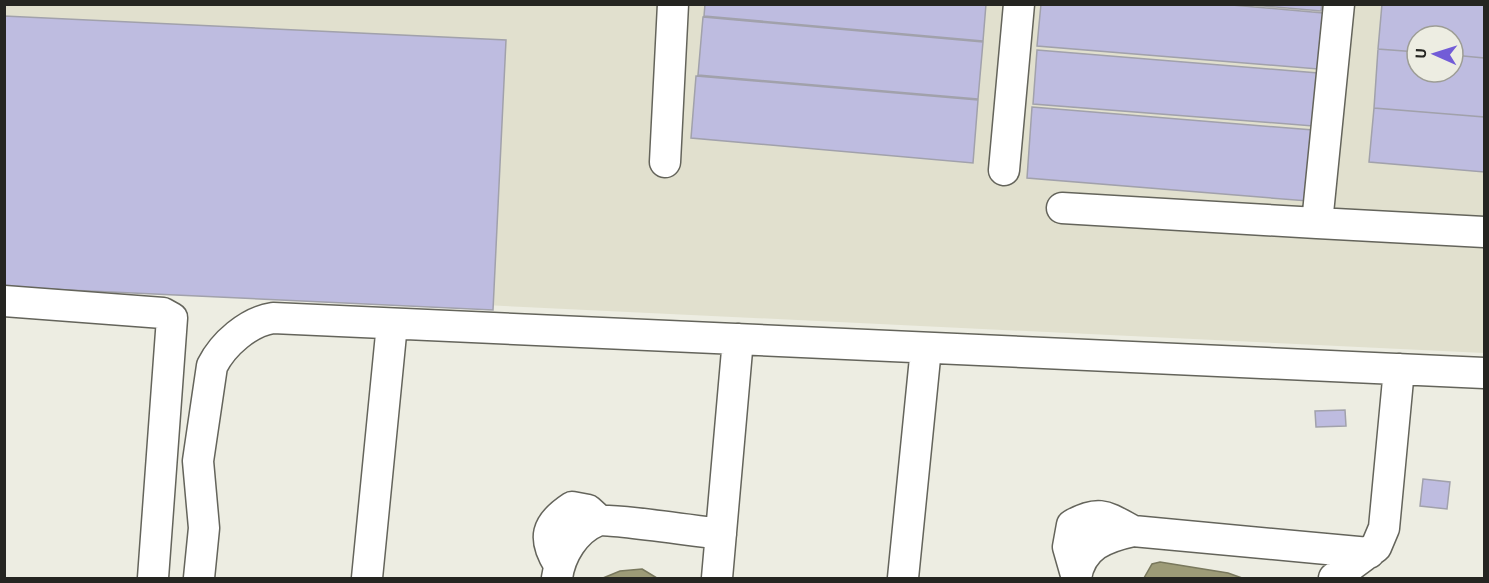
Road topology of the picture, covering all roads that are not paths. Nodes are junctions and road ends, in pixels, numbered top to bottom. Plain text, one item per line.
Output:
1 (673, 4) edge
2 (1019, 4) edge
3 (1339, 4) edge
4 (665, 162) dead end
5 (1004, 170) dead end
6 (1062, 208) dead end
7 (1317, 223) junction
8 (1485, 232) edge
9 (4, 301) edge
10 (392, 324) junction
11 (738, 339) junction
12 (926, 348) junction
13 (1398, 369) junction
14 (1485, 373) edge
15 (721, 534) junction
16 (1369, 553) junction
17 (558, 572) edge
18 (1076, 577) edge
19 (153, 579) edge
20 (199, 579) edge
21 (367, 579) edge
22 (717, 579) edge
23 (903, 579) edge
24 (1334, 579) edge

1 - 4 street
2 - 5 street
3 - 7 street
6 - 7 street
7 - 8 street
9 - 19 street
10 - 11 street
10 - 20 street
10 - 21 street
11 - 12 street
11 - 15 street
12 - 13 street
12 - 23 street
13 - 14 street
13 - 16 street
15 - 17 street
15 - 22 street
16 - 18 street
16 - 24 street

